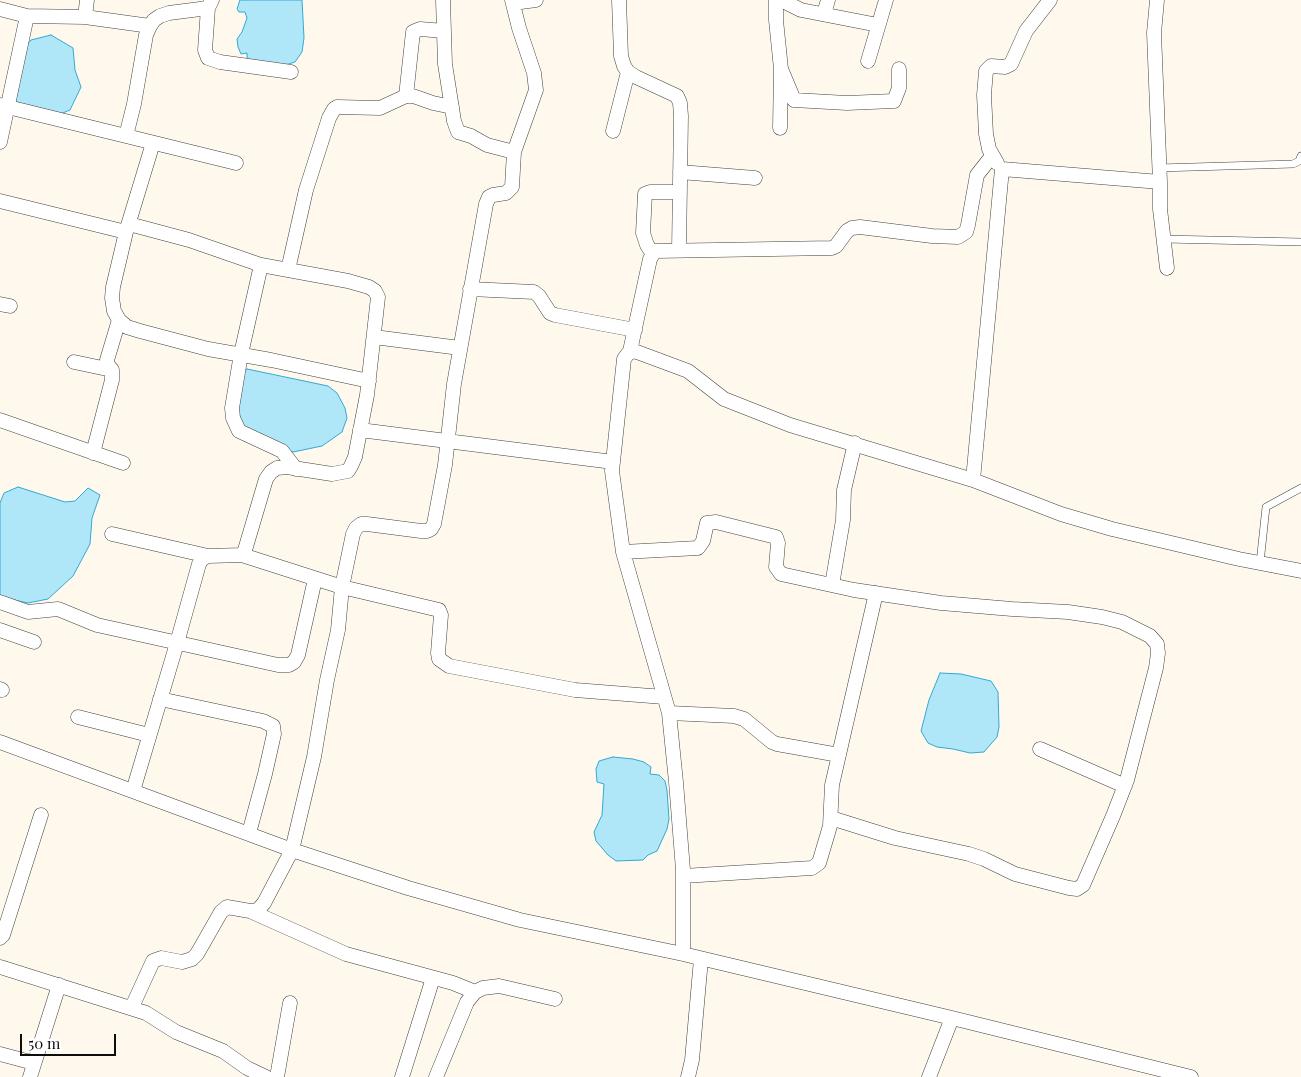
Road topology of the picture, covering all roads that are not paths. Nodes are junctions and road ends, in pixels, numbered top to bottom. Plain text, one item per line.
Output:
1 (86, 0) edge
2 (443, 0) edge
3 (536, 0) edge
4 (619, 0) edge
5 (776, 0) edge
6 (781, 0) edge
7 (828, 0) edge
8 (886, 0) edge
9 (1050, 0) edge
10 (1157, 0) edge
11 (512, 2) edge
12 (210, 4) edge
13 (0, 9) edge
14 (824, 14) junction
15 (27, 16) junction
16 (85, 17) junction
17 (878, 25) junction
18 (150, 26) junction
19 (444, 31) junction
20 (868, 61) dead end
21 (781, 69) junction
22 (899, 70) dead end
23 (291, 72) dead end
24 (628, 72) junction
25 (406, 96) junction
26 (4, 106) edge
27 (452, 107) junction
28 (780, 128) dead end
29 (613, 131) dead end
30 (126, 136) junction
31 (0, 142) edge
32 (153, 143) junction
33 (514, 152) junction
34 (992, 156) junction
35 (1301, 156) edge
36 (236, 162) dead end
37 (1002, 169) junction
38 (680, 172) junction
39 (1160, 175) junction
40 (755, 178) dead end
41 (680, 192) junction
42 (0, 201) edge
43 (127, 228) junction
44 (1164, 239) junction
45 (1301, 242) edge
46 (679, 250) junction
47 (652, 254) junction
48 (261, 265) junction
49 (1167, 268) dead end
50 (288, 270) junction
51 (470, 289) junction
52 (119, 320) junction
53 (635, 330) junction
54 (374, 337) junction
55 (460, 348) junction
56 (630, 351) junction
57 (241, 354) junction
58 (74, 362) dead end
59 (112, 370) junction
60 (369, 381) junction
61 (0, 420) edge
62 (360, 430) junction
63 (447, 442) junction
64 (855, 443) junction
65 (93, 453) junction
66 (613, 462) junction
67 (123, 463) dead end
68 (296, 469) junction
69 (973, 480) junction
70 (1301, 488) edge
71 (112, 534) dead end
72 (623, 552) junction
73 (242, 555) junction
74 (208, 556) junction
75 (1260, 563) junction
76 (1301, 571) edge
77 (315, 578) junction
78 (832, 585) junction
79 (342, 587) junction
80 (876, 594) junction
81 (0, 602) edge
82 (0, 630) edge
83 (34, 642) dead end
84 (177, 643) junction
85 (664, 697) junction
86 (160, 699) junction
87 (668, 713) junction
88 (78, 718) dead end
89 (149, 735) junction
90 (0, 742) edge
91 (1040, 749) dead end
92 (838, 755) junction
93 (1125, 786) junction
94 (133, 791) junction
95 (41, 815) dead end
96 (831, 818) junction
97 (249, 833) junction
98 (292, 850) junction
99 (683, 876) junction
100 (250, 912) junction
101 (0, 938) edge
102 (683, 954) junction
103 (702, 959) junction
104 (0, 967) edge
105 (433, 978) junction
106 (59, 985) junction
107 (475, 992) junction
108 (555, 999) dead end
109 (290, 1003) dead end
110 (132, 1007) junction
111 (952, 1018) junction
112 (0, 1054) edge
113 (34, 1063) junction
114 (30, 1077) edge
115 (266, 1077) edge
116 (277, 1077) edge
117 (402, 1077) edge
118 (436, 1077) edge
119 (688, 1077) edge
120 (929, 1077) edge
121 (1191, 1077) edge

1 - 16 street
2 - 19 street
3 - 11 street
4 - 24 street
5 - 21 street
6 - 14 street
7 - 14 street
8 - 17 street
9 - 34 street
10 - 39 street
11 - 33 street
12 - 18 street
12 - 23 street
13 - 15 street
14 - 17 street
15 - 16 street
15 - 26 street
16 - 18 street
17 - 20 street
18 - 30 street
19 - 25 street
19 - 27 street
21 - 22 street
21 - 28 street
24 - 29 street
24 - 38 street
25 - 27 street
25 - 50 street
26 - 30 street
26 - 31 street
27 - 33 street
30 - 32 street
32 - 36 street
32 - 43 street
33 - 51 street
34 - 37 street
34 - 46 street
35 - 39 lane
37 - 39 street
37 - 69 street
38 - 40 street
38 - 41 street
39 - 44 street
41 - 46 street
41 - 47 street
42 - 43 street
43 - 48 street
43 - 52 street
44 - 45 lane
44 - 49 street
46 - 47 street
47 - 53 street
48 - 50 street
48 - 57 street
50 - 54 street
51 - 53 street
51 - 55 street
52 - 57 street
52 - 59 street
53 - 56 street
54 - 55 street
54 - 60 street
55 - 63 street
56 - 64 street
56 - 66 street
57 - 60 street
57 - 68 street
58 - 59 street
59 - 65 street
60 - 62 street
61 - 65 street
62 - 63 street
62 - 68 street
63 - 66 street
63 - 79 street
64 - 69 street
64 - 78 street
65 - 67 street
66 - 72 street
68 - 73 street
69 - 75 street
70 - 75 lane
71 - 74 street
72 - 78 street
72 - 85 street
73 - 74 street
73 - 77 street
74 - 84 street
75 - 76 street
77 - 79 street
77 - 84 street
78 - 80 street
79 - 85 street
79 - 98 street
80 - 92 street
80 - 93 street
81 - 84 street
82 - 83 street
84 - 86 street
85 - 87 street
86 - 89 street
86 - 97 street
87 - 92 street
87 - 99 street
88 - 89 street
89 - 94 street
90 - 94 street
91 - 93 street
92 - 96 street
93 - 96 street
94 - 97 street
95 - 101 street
96 - 99 street
97 - 98 street
98 - 100 street
98 - 102 street
99 - 102 street
100 - 105 street
100 - 110 street
102 - 103 street
103 - 111 street
103 - 119 street
104 - 106 street
105 - 107 street
105 - 117 street
106 - 110 street
106 - 113 street
107 - 108 street
107 - 118 street
109 - 116 street
110 - 115 street
111 - 120 street
111 - 121 street
112 - 113 street
113 - 114 street

